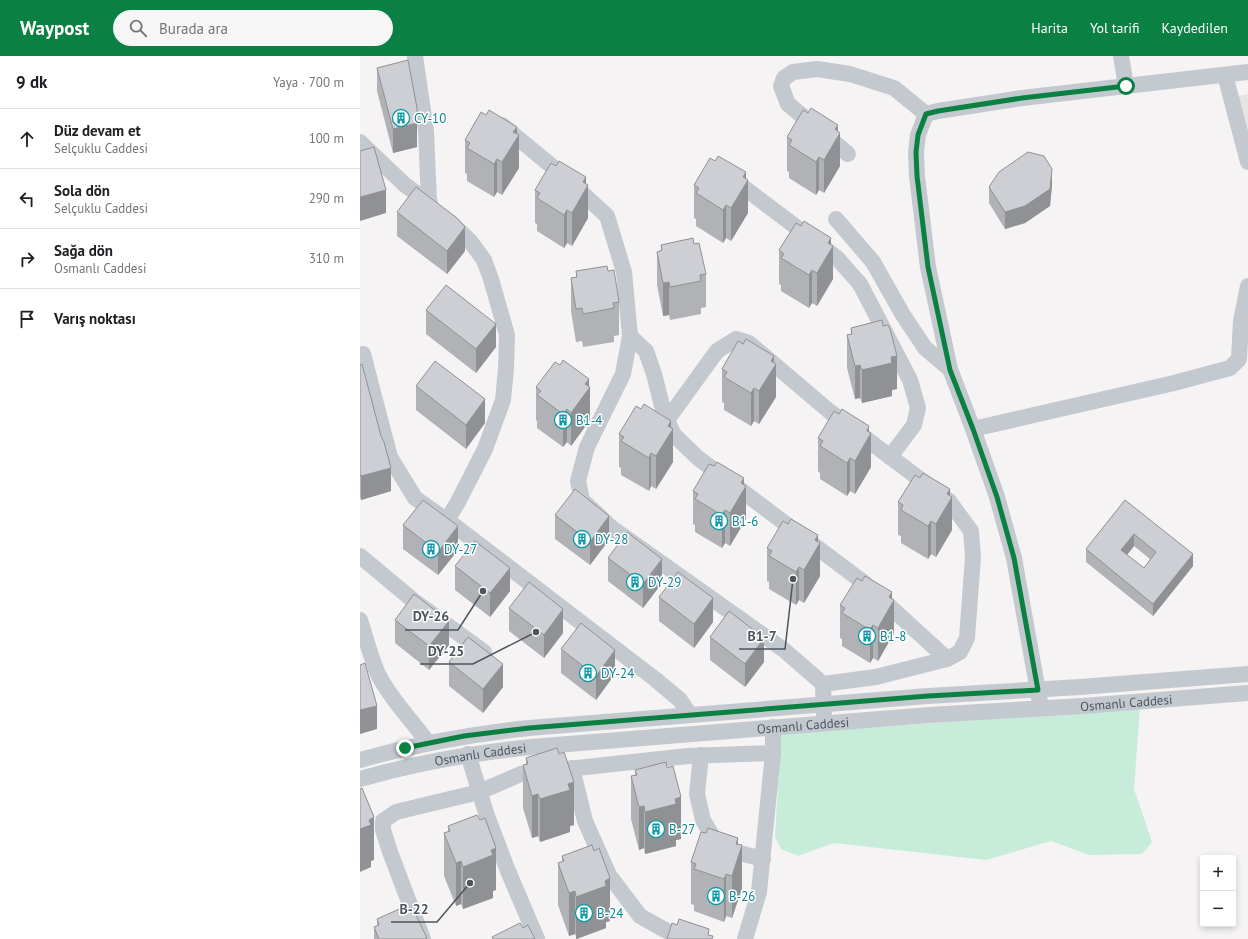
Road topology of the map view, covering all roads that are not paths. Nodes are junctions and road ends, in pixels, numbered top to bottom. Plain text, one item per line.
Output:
1 (415, 56) edge
2 (1121, 56) edge
3 (1248, 72) edge
4 (1226, 75) junction
5 (1126, 86) junction
6 (926, 114) junction
7 (501, 124) edge
8 (360, 142) edge
9 (848, 154) dead end
10 (1248, 162) edge
11 (734, 180) edge
12 (429, 202) junction
13 (836, 219) dead end
14 (1248, 286) edge
15 (630, 336) junction
16 (363, 354) dead end
17 (950, 370) junction
18 (667, 420) junction
19 (973, 429) junction
20 (890, 457) junction
21 (447, 520) junction
22 (360, 556) edge
23 (360, 620) edge
24 (947, 659) junction
25 (497, 661) edge
26 (1248, 674) edge
27 (823, 684) junction
28 (1038, 690) junction
29 (1248, 693) edge
30 (824, 704) junction
31 (1041, 708) junction
32 (690, 715) junction
33 (825, 723) junction
34 (773, 727) junction
35 (428, 743) junction
36 (773, 753) junction
37 (468, 754) junction
38 (701, 755) junction
39 (360, 760) edge
40 (572, 768) junction
41 (360, 779) edge
42 (479, 792) junction
43 (763, 859) junction
44 (423, 939) edge
45 (537, 939) edge
46 (681, 939) edge
47 (745, 939) edge

1 - 12 street
2 - 5 street
3 - 4 street
4 - 5 street
4 - 10 street
5 - 6 street
6 - 9 street
6 - 17 street
7 - 15 street
8 - 12 street
11 - 20 street
12 - 21 street
13 - 17 street
14 - 19 street
15 - 18 street
15 - 27 street
16 - 21 street
17 - 19 street
18 - 20 street
18 - 24 street
19 - 28 street
20 - 24 street
21 - 32 street
22 - 25 street
23 - 35 street
24 - 27 street
26 - 28 street, Osmanlı Caddesi
27 - 30 street
28 - 30 street, Osmanlı Caddesi
28 - 31 street
29 - 31 street, Osmanlı Caddesi
30 - 32 street, Osmanlı Caddesi
30 - 33 street
31 - 33 street, Osmanlı Caddesi
32 - 35 street, Osmanlı Caddesi
33 - 34 street, Osmanlı Caddesi
34 - 36 street
34 - 37 street, Osmanlı Caddesi
35 - 39 street, Osmanlı Caddesi
36 - 38 street
36 - 43 street
37 - 41 street, Osmanlı Caddesi
37 - 42 street
38 - 40 street
38 - 43 street
40 - 42 street
40 - 46 street
42 - 44 street
42 - 45 street
43 - 47 street

